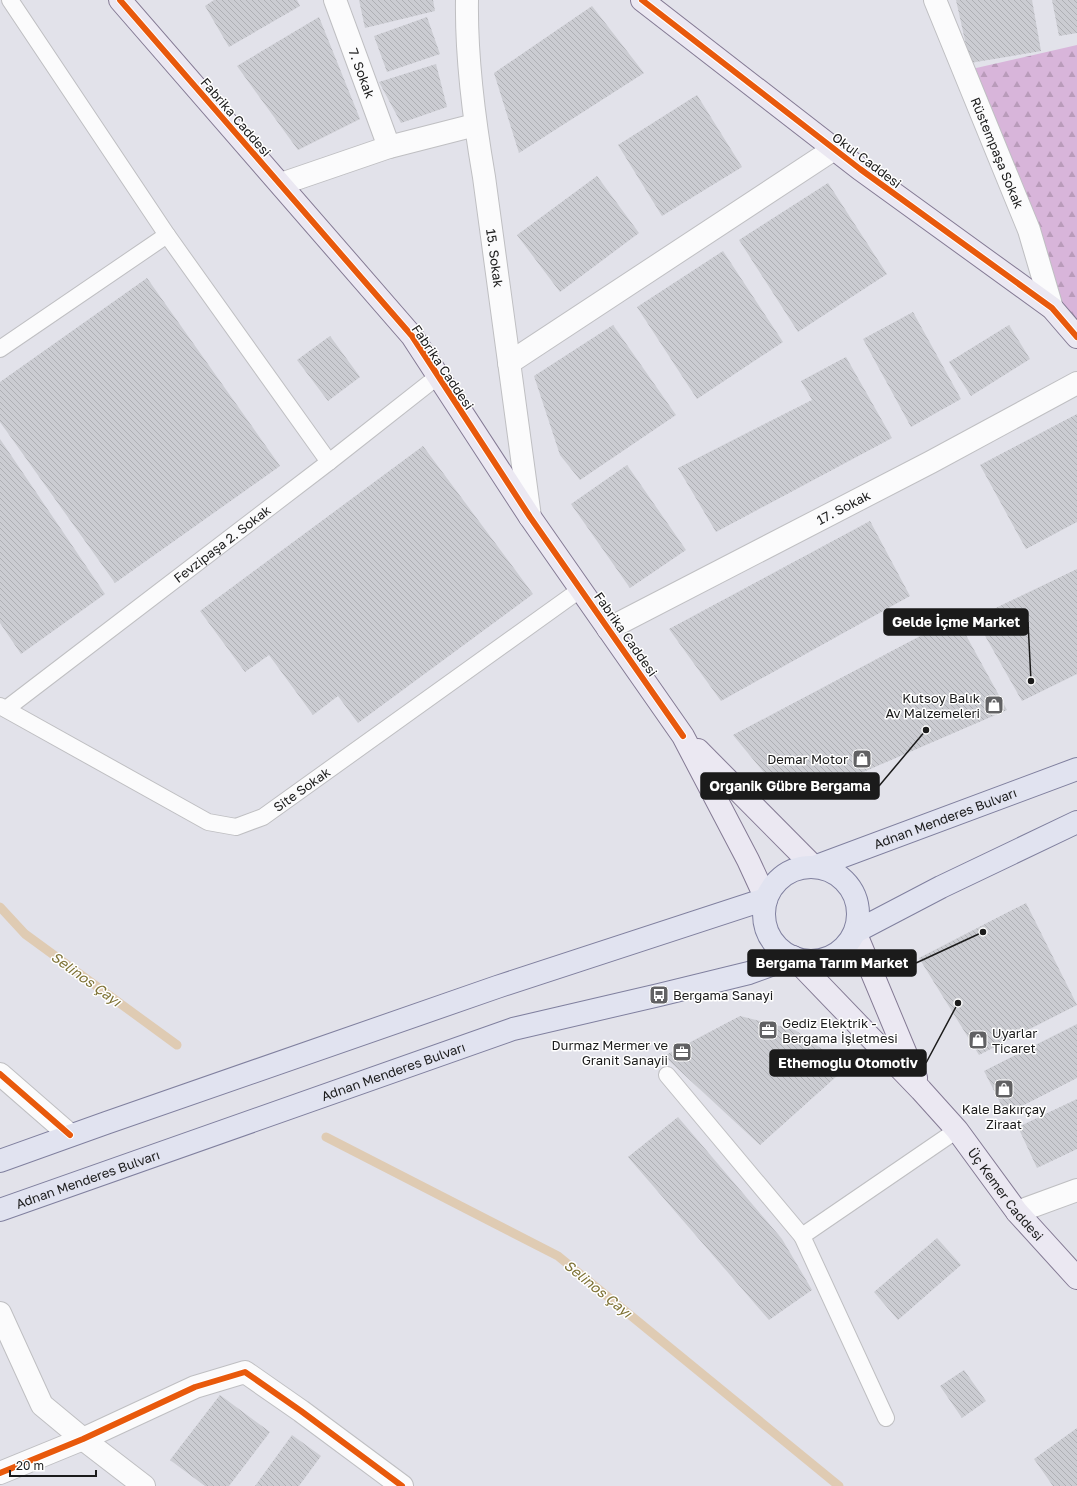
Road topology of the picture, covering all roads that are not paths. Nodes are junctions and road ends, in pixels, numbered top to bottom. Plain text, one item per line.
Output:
1 (10, 0) edge
2 (120, 0) edge
3 (335, 0) edge
4 (467, 0) edge
5 (642, 0) edge
6 (934, 0) edge
7 (475, 125) junction
8 (389, 147) junction
9 (834, 149) junction
10 (281, 184) junction
11 (167, 235) junction
12 (1052, 308) junction
13 (1077, 337) edge
14 (0, 349) edge
15 (509, 363) junction
16 (437, 377) junction
17 (1077, 383) edge
18 (328, 462) junction
19 (530, 517) junction
20 (581, 589) junction
21 (608, 629) junction
22 (3, 707) edge
23 (683, 736) junction
24 (1077, 769) edge
25 (1077, 822) edge
26 (814, 867) junction
27 (766, 899) junction
28 (855, 932) junction
29 (793, 957) junction
30 (0, 1074) edge
31 (666, 1075) dead end
32 (921, 1090) junction
33 (956, 1130) junction
34 (70, 1135) junction
35 (0, 1161) edge
36 (1077, 1190) edge
37 (0, 1210) edge
38 (1017, 1212) junction
39 (802, 1236) junction
40 (1077, 1278) edge
41 (0, 1313) edge
42 (886, 1418) dead end
43 (84, 1439) junction
44 (0, 1473) edge
45 (144, 1486) edge
46 (402, 1486) edge

1 - 11 lane
2 - 10 street, Fabrika Caddesi
3 - 8 street, 7. Sokak
4 - 7 street, 15. Sokak
5 - 9 street, Okul Caddesi
6 - 12 street, Rüstempaşa Sokak
7 - 8 street
7 - 15 street, 15. Sokak
8 - 10 street
9 - 12 street, Okul Caddesi
9 - 15 street
10 - 16 street, Fabrika Caddesi
11 - 14 lane
11 - 18 lane
12 - 13 street, Okul Caddesi
15 - 19 street, 15. Sokak
16 - 18 lane, Fevzipaşa 2. Sokak
16 - 19 street, Fabrika Caddesi
17 - 21 street, 17. Sokak
18 - 22 lane, Fevzipaşa 2. Sokak
19 - 20 street, Fabrika Caddesi
20 - 21 street, Fabrika Caddesi
20 - 22 lane, Site Sokak
21 - 23 street, Fabrika Caddesi
23 - 26 street
23 - 27 street
24 - 26 main road, Adnan Menderes Bulvarı
25 - 28 main road
26 - 27 main road
26 - 28 main road
27 - 29 main road
27 - 34 main road
28 - 29 main road
28 - 32 street
29 - 32 street, Üç Kemer Caddesi
29 - 37 main road, Adnan Menderes Bulvarı
30 - 34 street
31 - 39 lane
32 - 33 street, Üç Kemer Caddesi
33 - 38 street, Üç Kemer Caddesi
33 - 39 lane
34 - 35 main road
36 - 38 street
38 - 40 street, Üç Kemer Caddesi
39 - 42 lane
41 - 43 street
43 - 44 street
43 - 45 street
43 - 46 street

